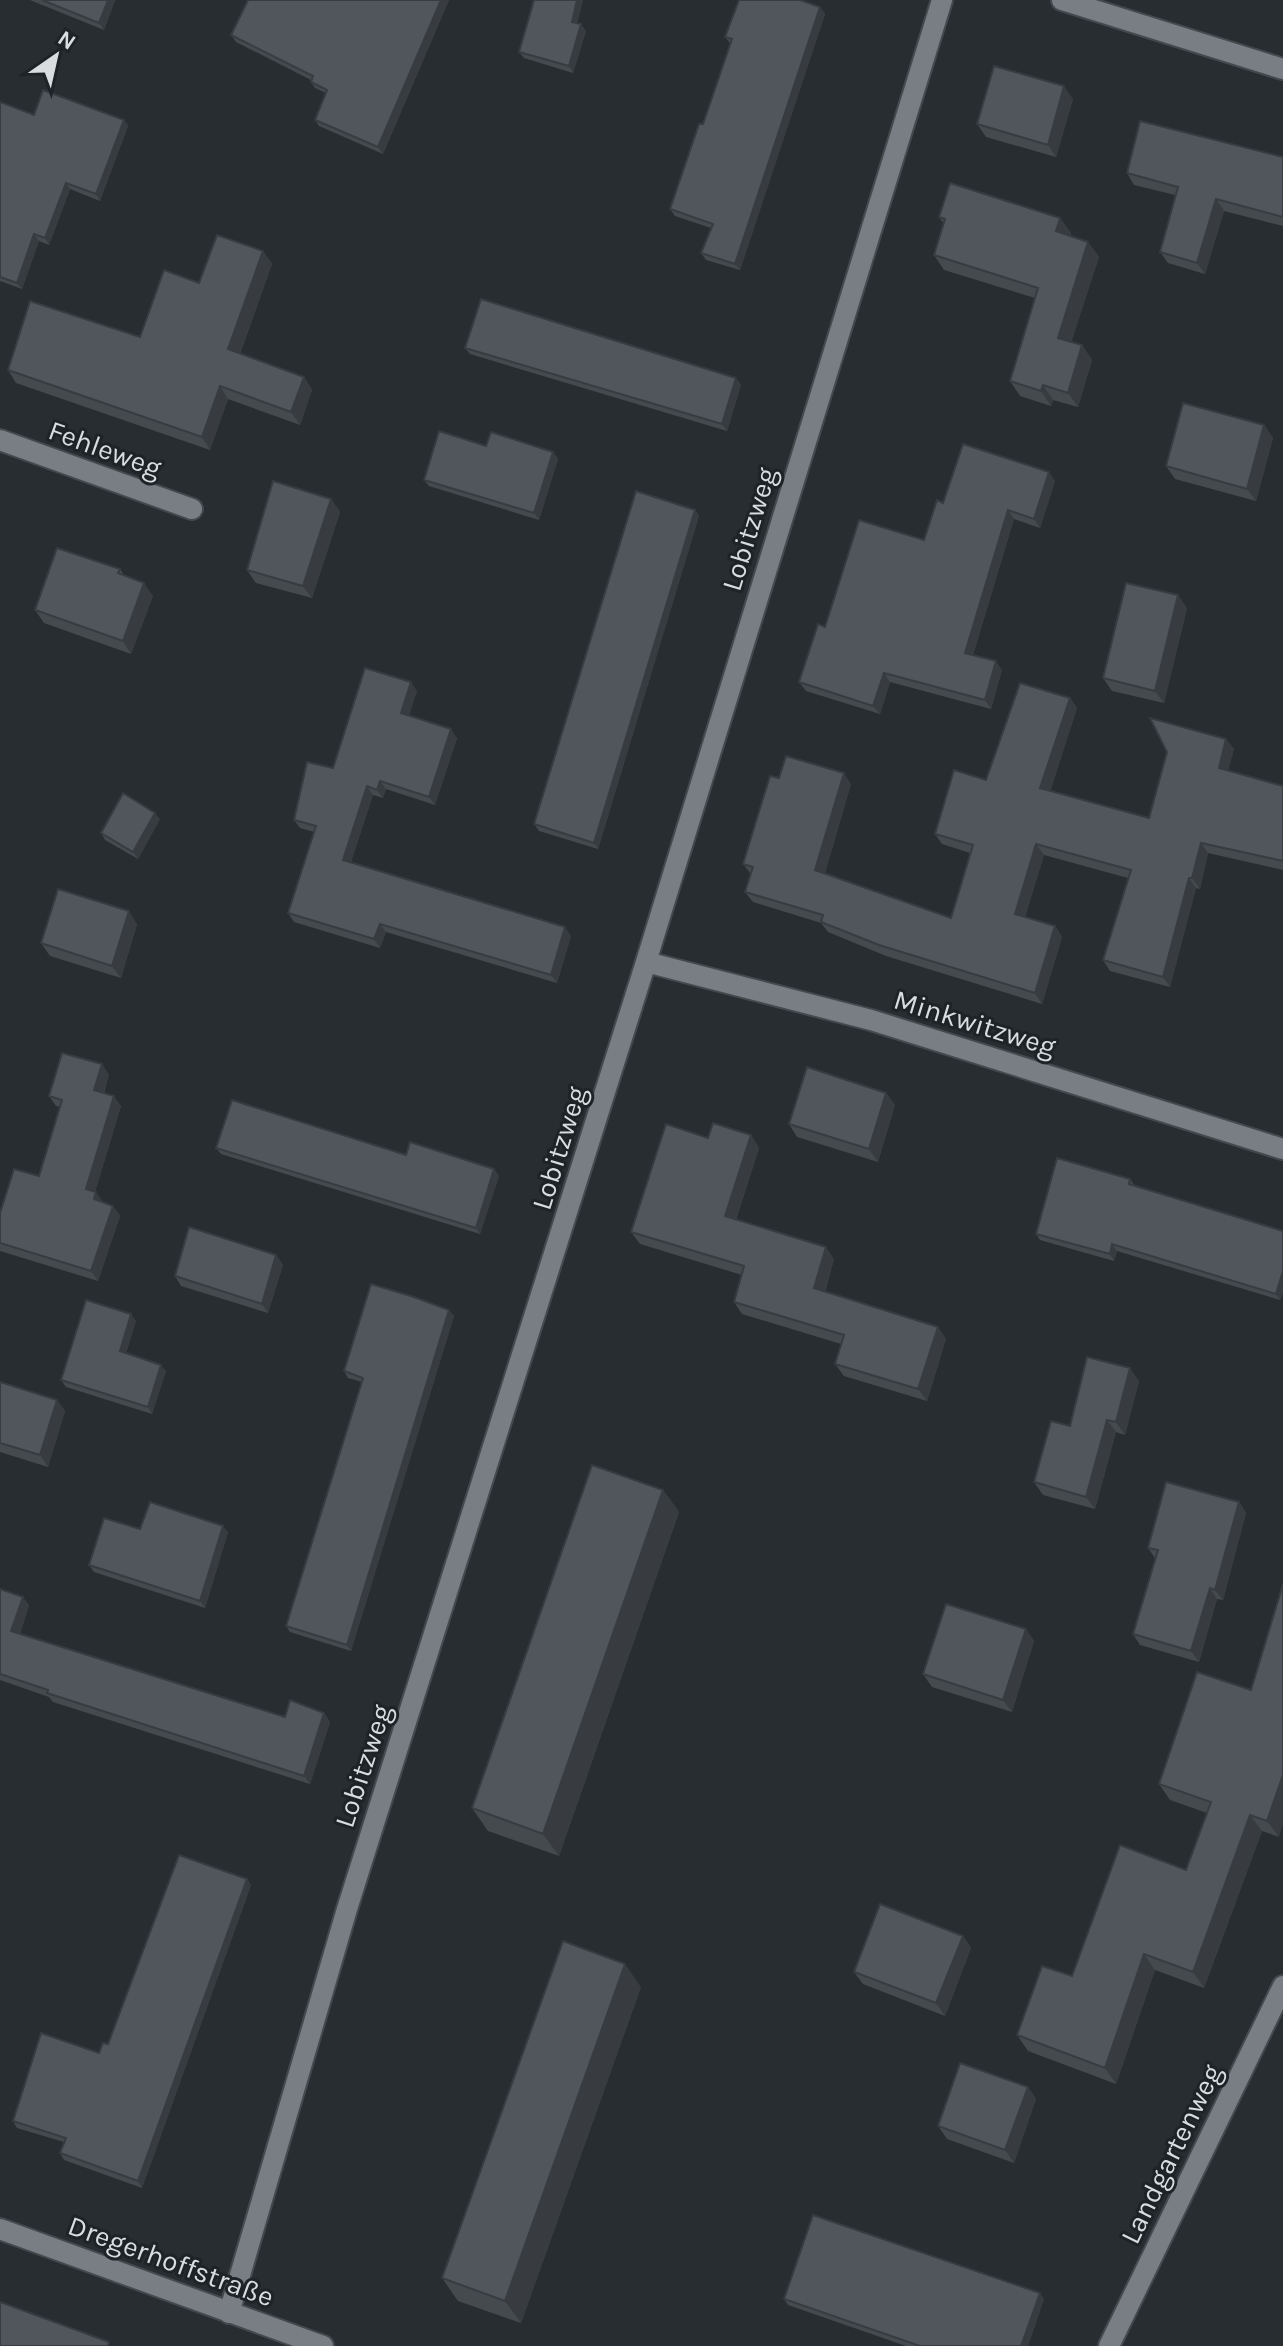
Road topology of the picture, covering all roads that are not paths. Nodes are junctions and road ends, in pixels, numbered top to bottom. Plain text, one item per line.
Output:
1 (942, 0) edge
2 (1062, 0) edge
3 (1283, 69) edge
4 (0, 440) edge
5 (192, 509) dead end
6 (646, 962) junction
7 (1283, 1149) edge
8 (1283, 1986) edge
9 (0, 2229) edge
10 (229, 2313) junction
11 (323, 2346) edge
12 (1109, 2346) edge

1 - 6 street, Lobitzweg
2 - 3 street
4 - 5 street, Fehleweg
6 - 7 street, Minkwitzweg
6 - 10 street, Lobitzweg
8 - 12 street, Landgartenweg
9 - 10 street, Dregerhoffstraße
10 - 11 street, Dregerhoffstraße

